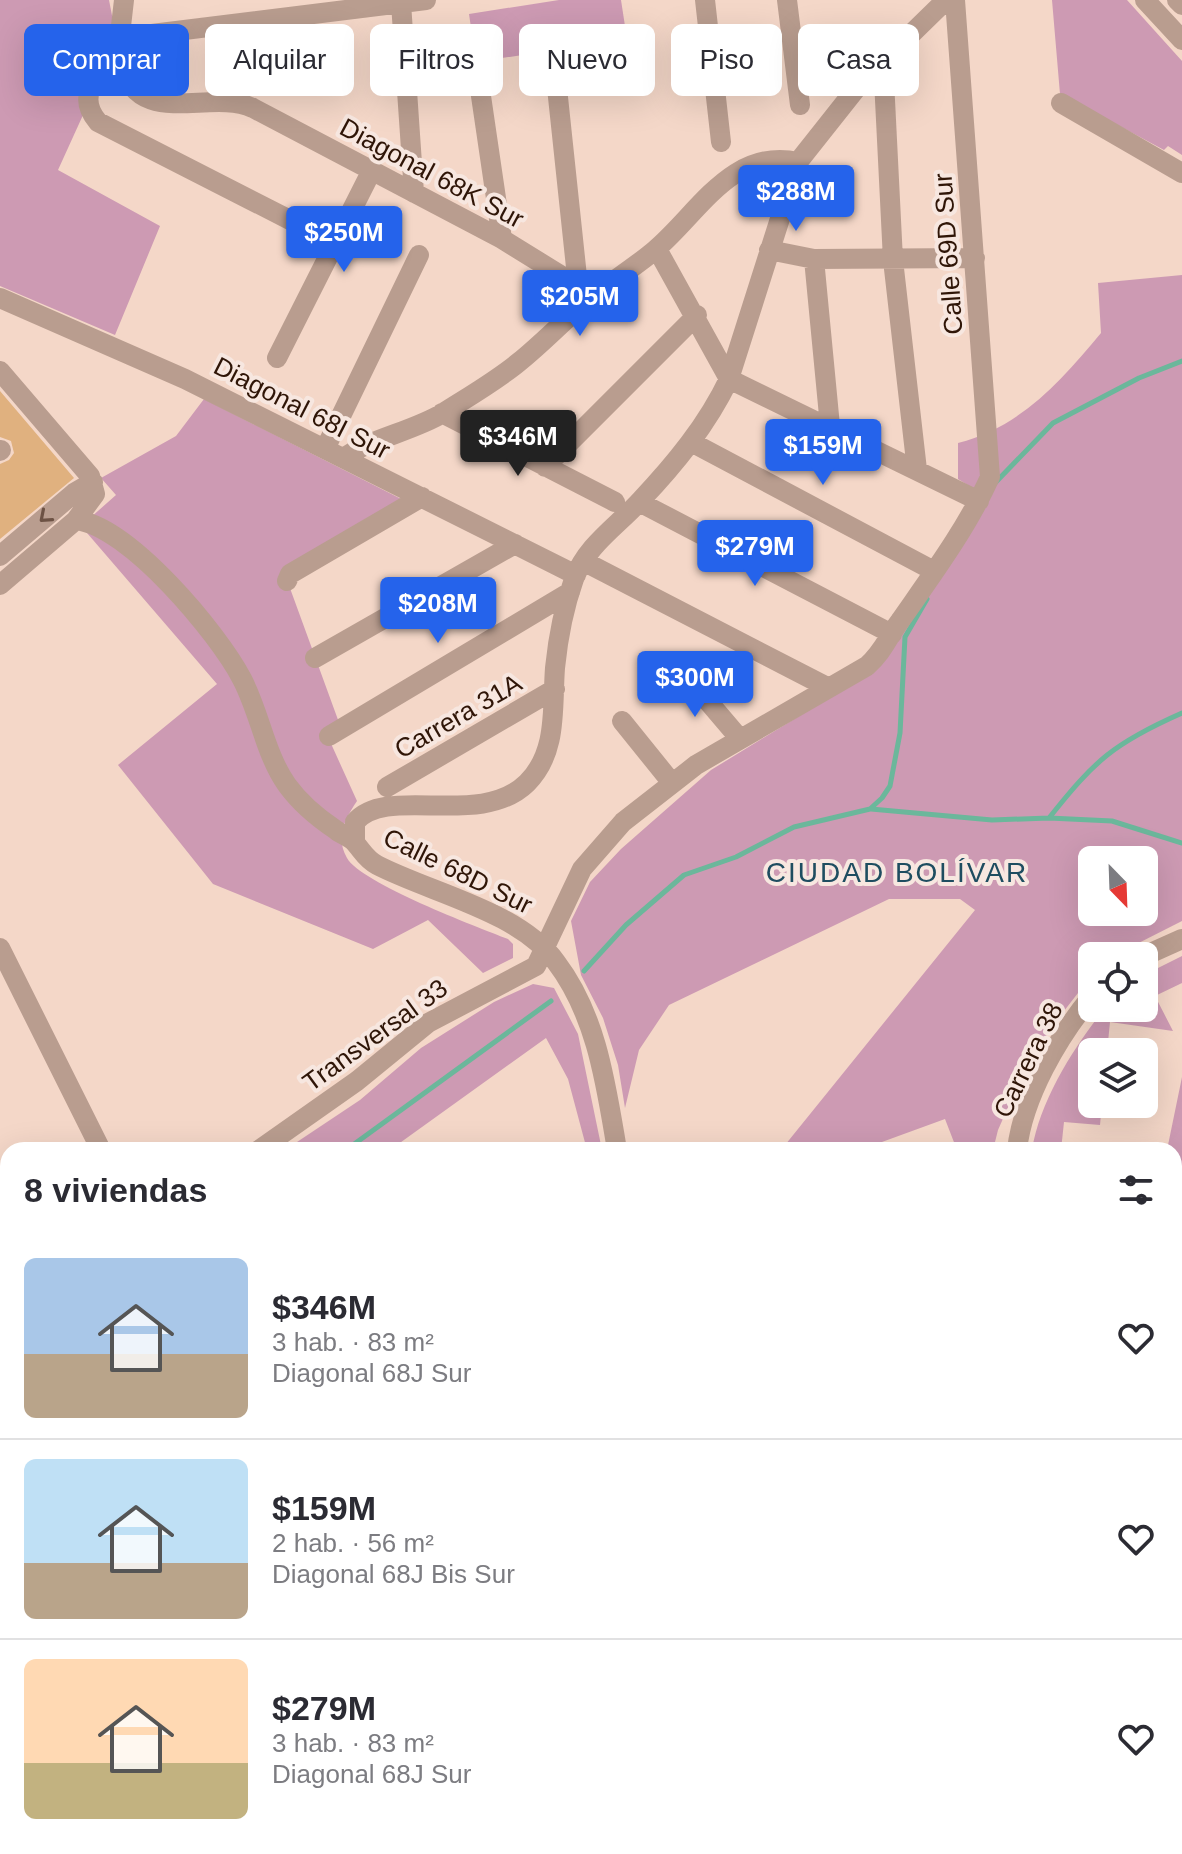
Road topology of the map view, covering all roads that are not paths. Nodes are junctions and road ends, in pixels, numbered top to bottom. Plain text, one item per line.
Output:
1 (124, 0) edge
2 (426, 0) edge
3 (705, 0) edge
4 (787, 0) edge
5 (946, 0) edge
6 (955, 0) edge
7 (1145, 0) edge
8 (1177, 0) edge
9 (401, 3) junction
10 (1182, 5) edge
11 (121, 24) edge
12 (919, 26) edge
13 (189, 29) edge
14 (1182, 40) edge
15 (88, 96) edge
16 (141, 96) edge
17 (481, 96) edge
18 (559, 96) edge
19 (849, 96) edge
20 (885, 96) edge
21 (1061, 103) dead end
22 (800, 105) dead end
23 (721, 142) dead end
24 (795, 158) junction
25 (372, 170) junction
26 (1182, 173) edge
27 (414, 193) junction
28 (502, 239) junction
29 (335, 243) junction
30 (657, 249) junction
31 (769, 250) junction
32 (419, 255) dead end
33 (975, 258) junction
34 (814, 259) junction
35 (893, 260) junction
36 (584, 292) junction
37 (0, 298) edge
38 (697, 315) junction
39 (277, 358) dead end
40 (0, 371) edge
41 (729, 379) junction
42 (442, 413) junction
43 (830, 426) junction
44 (691, 442) junction
45 (334, 454) junction
46 (545, 467) junction
47 (917, 470) junction
48 (93, 482) junction
49 (422, 497) junction
50 (979, 501) junction
51 (615, 502) dead end
52 (639, 502) junction
53 (76, 520) junction
54 (515, 544) junction
55 (0, 556) edge
56 (934, 571) junction
57 (576, 576) junction
58 (287, 581) dead end
59 (0, 585) edge
60 (892, 634) junction
61 (315, 658) dead end
62 (683, 672) dead end
63 (829, 688) junction
64 (555, 689) junction
65 (622, 721) dead end
66 (329, 736) dead end
67 (740, 739) junction
68 (672, 783) junction
69 (387, 787) dead end
70 (355, 842) junction
71 (1182, 939) edge
72 (0, 948) edge
73 (547, 950) junction
74 (1158, 950) edge
75 (1078, 1016) edge
76 (97, 1142) edge
77 (270, 1142) edge
78 (616, 1142) edge
79 (1018, 1142) edge

1 - 11 street
2 - 9 street
3 - 23 street
4 - 22 street
5 - 12 street
6 - 33 street, Calle 69D Sur
7 - 14 street
8 - 10 street
9 - 13 street
9 - 27 street
15 - 29 street
16 - 25 street, Diagonal 68K Sur
17 - 28 street
18 - 36 street
19 - 24 street
20 - 35 street
21 - 26 street
24 - 30 street
24 - 31 street
25 - 27 street, Diagonal 68K Sur
25 - 29 street
27 - 28 street, Diagonal 68K Sur
28 - 36 street, Diagonal 68K Sur
29 - 39 street
30 - 36 street
30 - 38 street
31 - 34 street
31 - 41 street
32 - 45 street
33 - 35 street
33 - 50 street, Calle 69D Sur
34 - 35 street
34 - 43 street
35 - 47 street
36 - 42 street
37 - 45 street, Diagonal 68I Sur
38 - 41 street
38 - 46 street
40 - 48 street
41 - 43 street
41 - 44 street
42 - 45 street
42 - 46 street
43 - 47 street
44 - 52 street
44 - 56 street
45 - 49 street, Diagonal 68I Sur
46 - 51 street
47 - 50 street
48 - 53 street
48 -> 55 street
49 - 54 street, Diagonal 68I Sur
49 - 58 street
50 - 56 street, Transversal 33
52 - 57 street
52 - 60 street
53 - 59 street
53 - 70 street, Calle 68D Sur
54 - 57 street, Diagonal 68I Sur
54 - 61 street
56 - 60 street, Transversal 33
57 - 63 street, Diagonal 68I Sur
57 - 64 street
57 - 66 street
60 - 63 street, Transversal 33
62 - 67 street
63 - 67 street, Transversal 33
64 - 69 street, Carrera 31A
64 - 70 street
65 - 68 street
67 - 68 street, Transversal 33
68 - 73 street, Transversal 33
70 - 73 street, Calle 68D Sur
71 - 74 street
72 - 76 street
73 - 77 street, Transversal 33
73 - 78 street
75 - 79 street, Carrera 38

